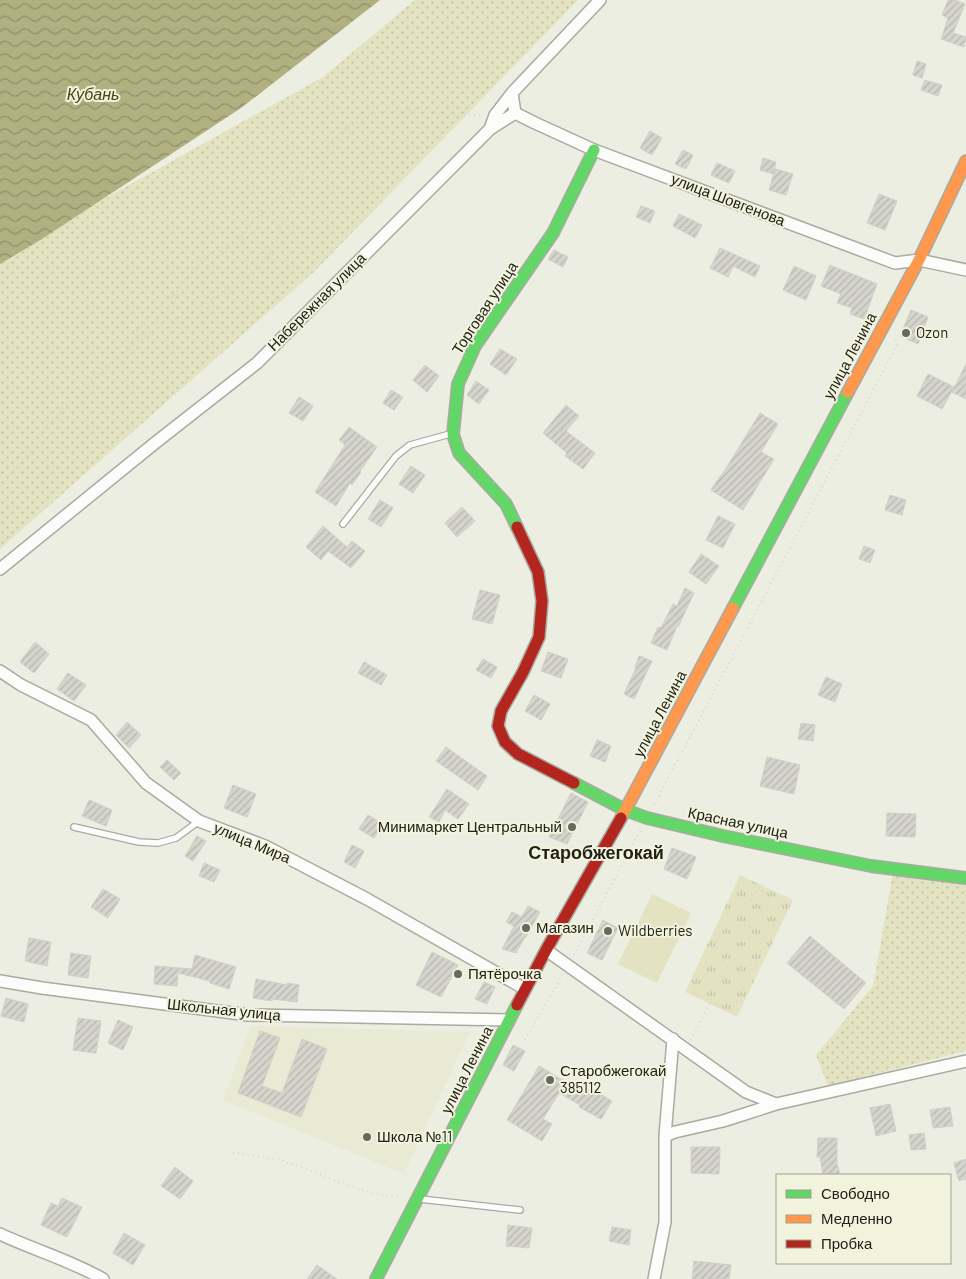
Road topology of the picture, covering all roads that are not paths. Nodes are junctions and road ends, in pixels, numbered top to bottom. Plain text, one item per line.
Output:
1 (600, 0) edge
2 (512, 93) junction
3 (515, 113) junction
4 (490, 129) junction
5 (594, 150) junction
6 (966, 160) edge
7 (919, 260) junction
8 (966, 270) edge
9 (452, 434) junction
10 (343, 524) dead end
11 (0, 569) edge
12 (0, 671) edge
13 (625, 810) junction
14 (200, 821) junction
15 (74, 826) dead end
16 (966, 878) edge
17 (546, 950) junction
18 (0, 980) edge
19 (525, 989) junction
20 (509, 1020) junction
21 (673, 1039) junction
22 (966, 1061) edge
23 (776, 1104) junction
24 (665, 1136) junction
25 (418, 1198) junction
26 (520, 1210) dead end
27 (0, 1234) edge
28 (103, 1279) edge
29 (376, 1279) edge
30 (654, 1279) edge

1 - 2 street, Набережная улица
2 - 3 street
2 - 4 street, Набережная улица
3 - 4 street
3 - 5 street, улица Шовгенова
4 - 11 street, Набережная улица
5 - 7 street, улица Шовгенова
5 - 9 street, Торговая улица
6 - 7 street, улица Ленина
7 - 8 street, улица Шовгенова
7 - 13 street, улица Ленина
9 - 10 lane
9 - 13 street, Красная улица
12 - 14 street, улица Мира
13 - 16 street, Красная улица
13 - 17 street, улица Ленина
14 - 15 lane
14 - 19 street, улица Мира
17 - 19 street, улица Ленина
17 - 21 street
18 - 20 street, Школьная улица
19 - 20 street, улица Ленина
20 - 25 street, улица Ленина
21 - 23 street
21 - 24 street
22 - 23 street
23 - 24 street
24 - 30 street
25 - 26 lane
25 - 29 street, улица Ленина
27 - 28 street

